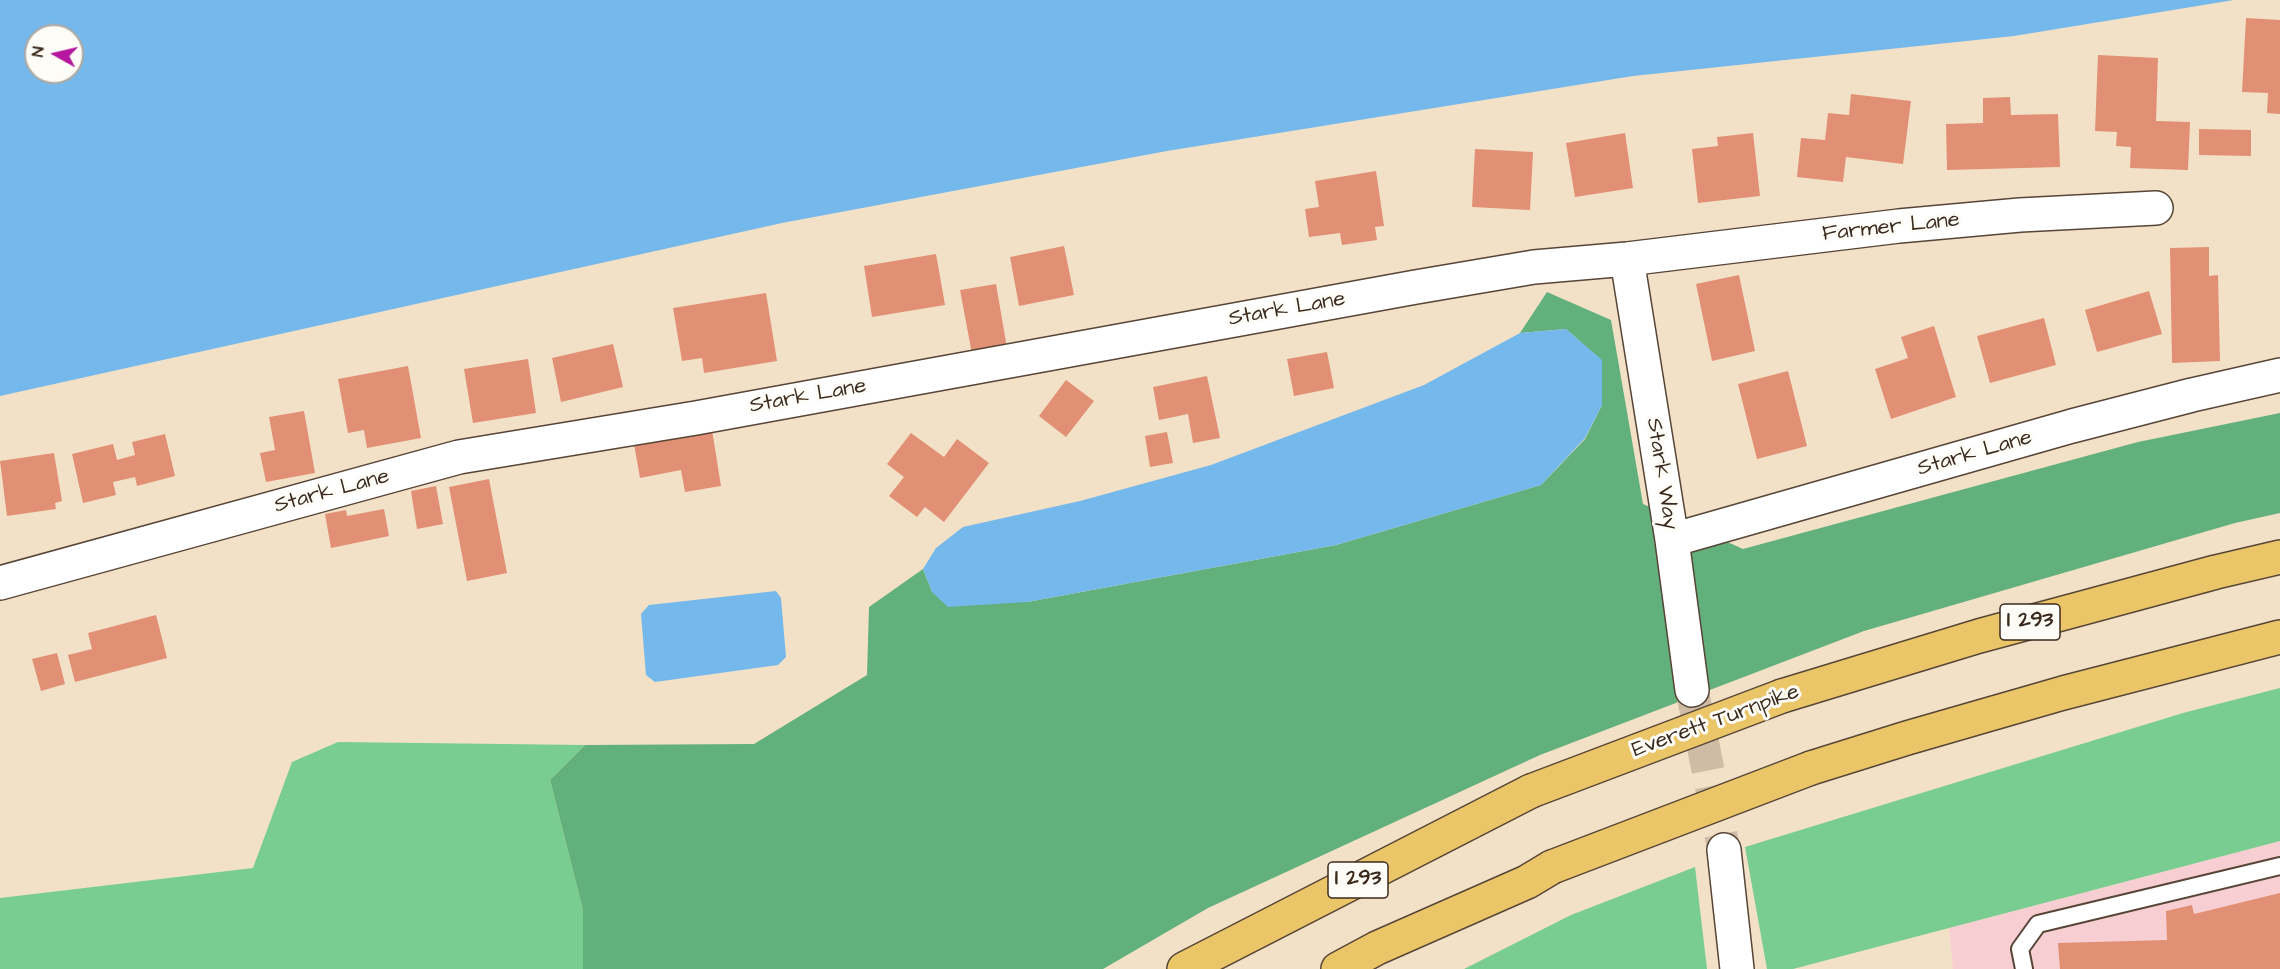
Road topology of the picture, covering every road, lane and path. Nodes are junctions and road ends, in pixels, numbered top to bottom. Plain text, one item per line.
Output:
1 (2156, 208) dead end
2 (1627, 259) junction
3 (2280, 375) edge
4 (1672, 540) junction
5 (2280, 557) edge
6 (0, 583) edge
7 (2280, 637) edge
8 (1692, 690) tunnel mouth
9 (1724, 850) tunnel mouth
10 (2280, 866) edge
11 (1184, 969) edge
12 (1338, 969) edge
13 (1737, 969) edge
14 (2024, 969) edge

1 - 2 street, Farmer Lane
2 - 4 street, Stark Way
2 - 6 street, Stark Lane
3 - 4 street, Stark Lane
4 - 8 street, Stark Way
5 - 11 highway, Everett Turnpike / I 293, bridge
7 - 12 highway, bridge
9 - 13 street
10 - 14 lane

